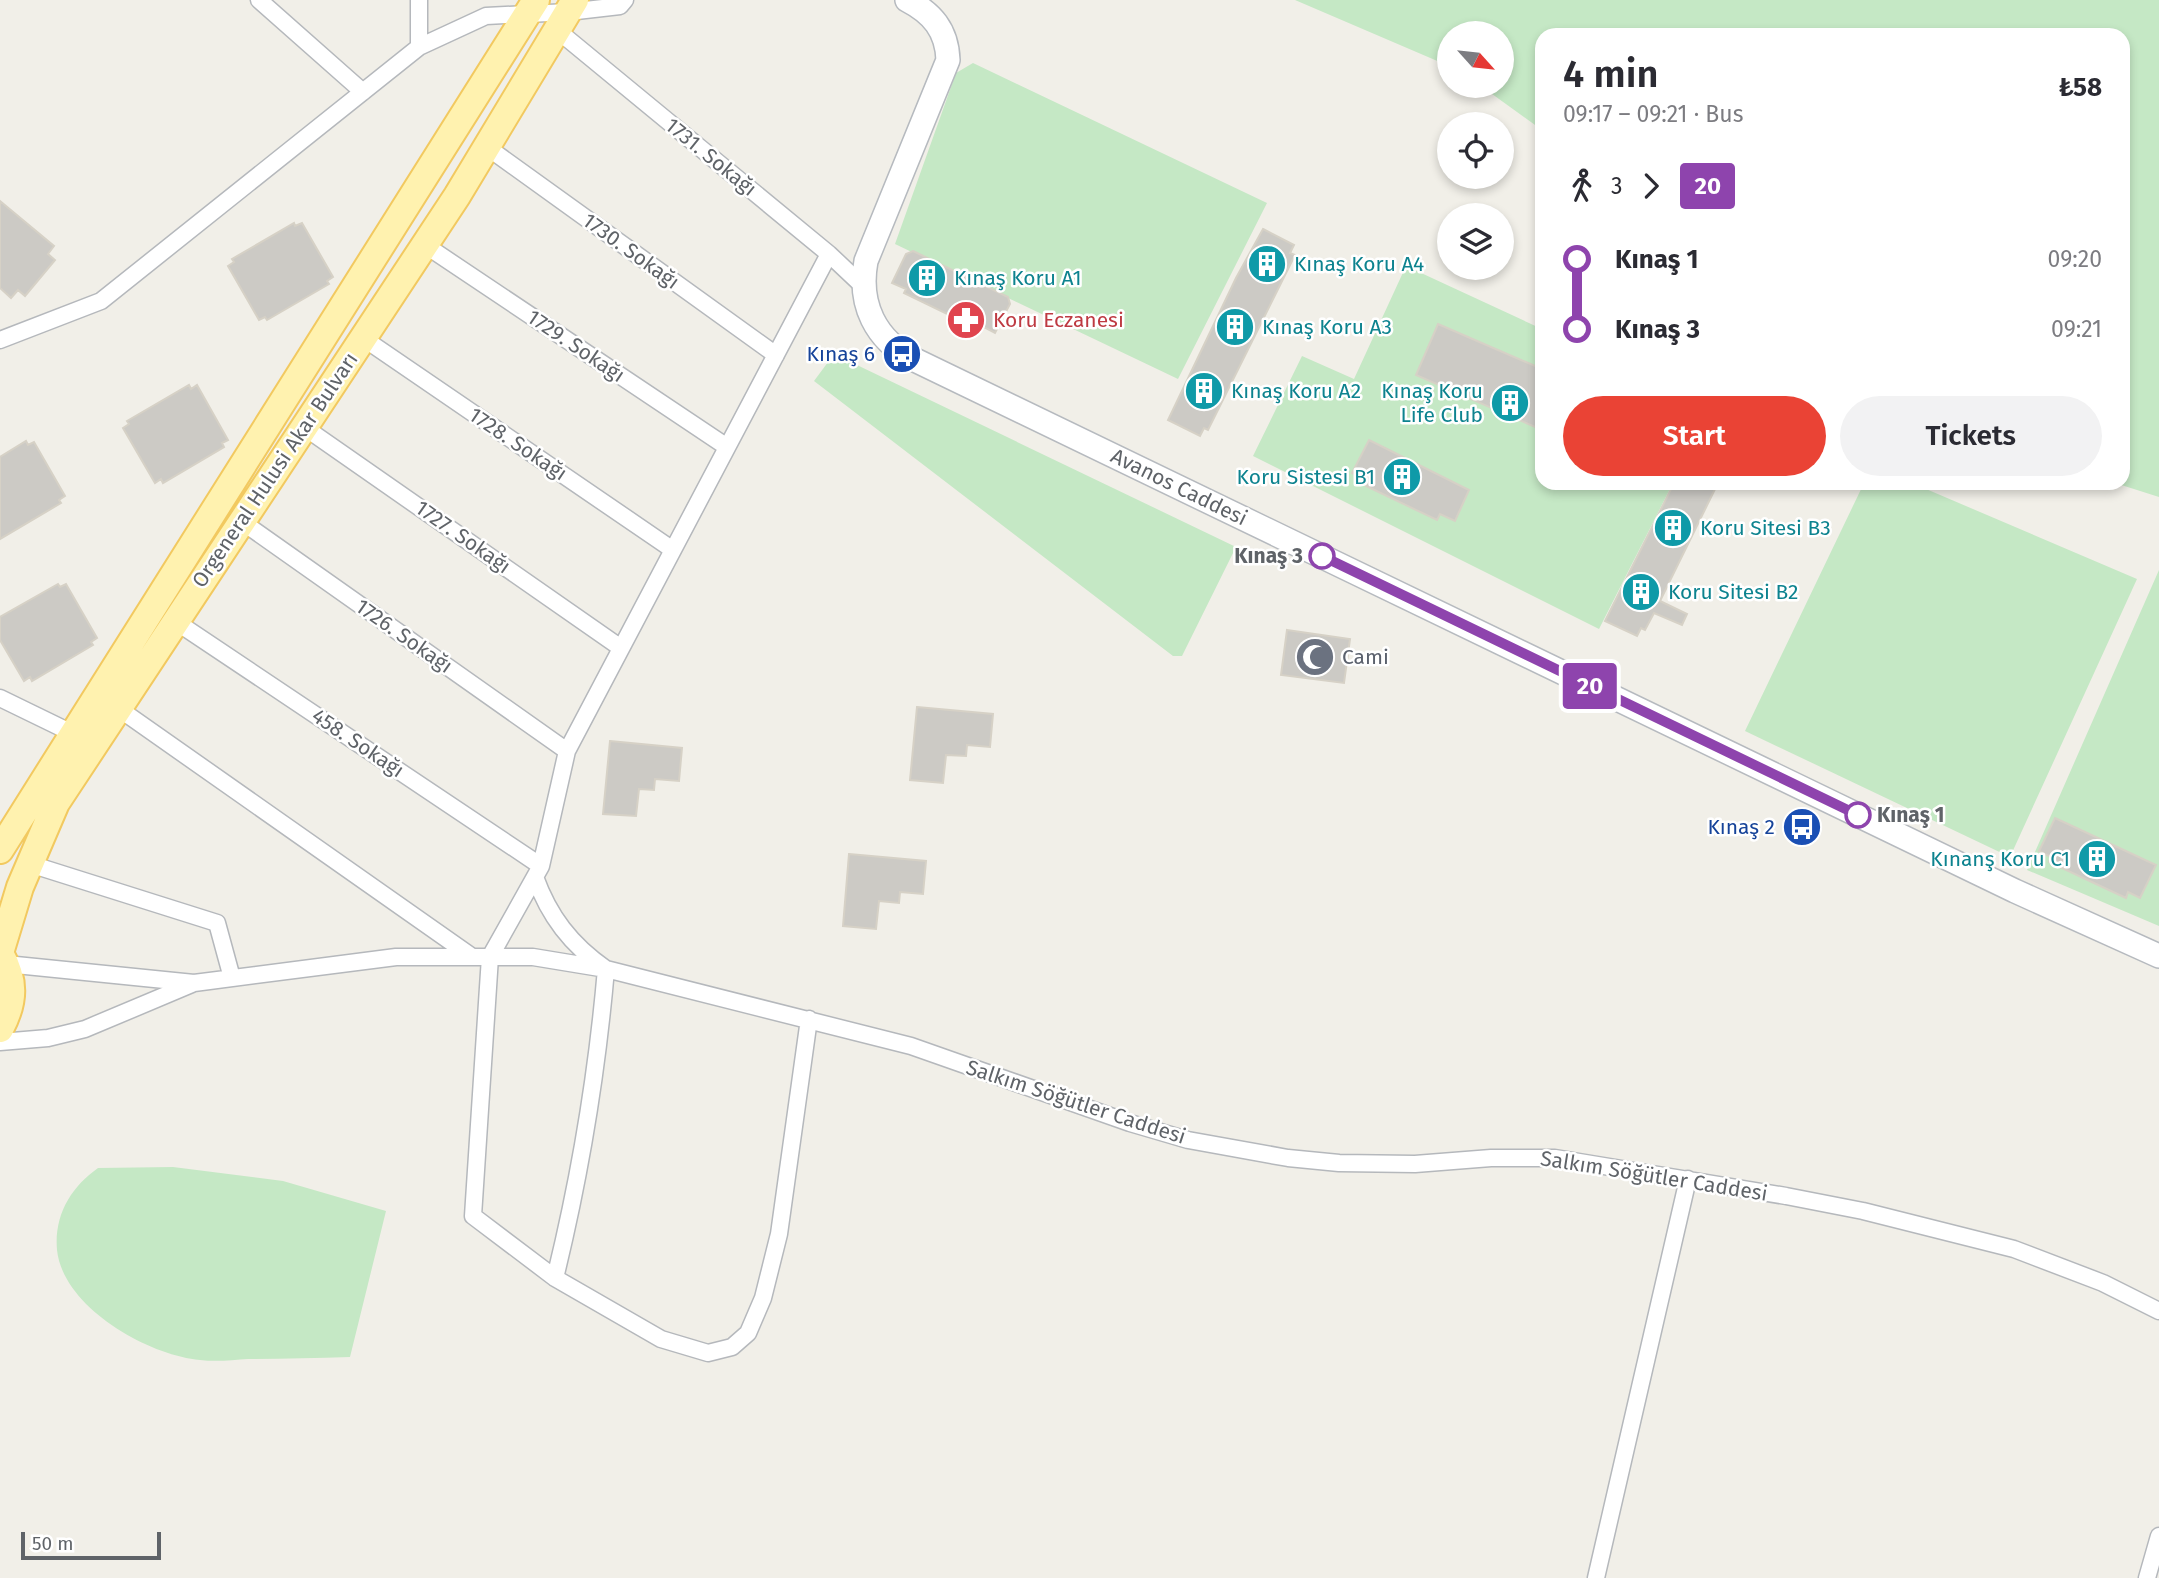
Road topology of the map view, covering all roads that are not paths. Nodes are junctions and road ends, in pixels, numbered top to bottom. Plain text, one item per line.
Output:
1 (259, 0) edge
2 (419, 0) edge
3 (625, 0) edge
4 (907, 0) edge
5 (531, 6) edge
6 (567, 14) edge
7 (419, 47) junction
8 (363, 92) junction
9 (486, 147) junction
10 (425, 245) junction
11 (829, 254) junction
12 (863, 287) junction
13 (363, 338) junction
14 (0, 340) edge
15 (776, 355) junction
16 (304, 427) junction
17 (727, 447) junction
18 (242, 521) junction
19 (673, 550) junction
20 (175, 621) junction
21 (621, 648) junction
22 (0, 698) edge
23 (118, 708) junction
24 (74, 734) junction
25 (567, 751) junction
26 (0, 850) edge
27 (30, 864) junction
28 (538, 871) junction
29 (2159, 956) edge
30 (2, 957) edge
31 (472, 957) junction
32 (490, 957) junction
33 (606, 969) junction
34 (232, 978) junction
35 (194, 983) junction
36 (809, 1019) junction
37 (0, 1029) edge
38 (0, 1042) edge
39 (1688, 1179) junction
40 (555, 1278) junction
41 (2159, 1311) edge
42 (2159, 1536) edge
43 (1596, 1578) edge
44 (2147, 1578) edge

1 - 8 street
2 - 7 street
3 - 6 street
4 - 12 street, Avanos Caddesi
5 - 6 street
5 - 7 street
5 - 24 main road, Orgeneral Hulusi Akar Bulvarı
6 - 9 main road, Orgeneral Hulusi Akar Bulvarı
6 - 11 street, 1731. Sokağı
7 - 8 street
8 - 14 street
9 - 10 main road, Orgeneral Hulusi Akar Bulvarı
9 - 15 street, 1730. Sokağı
10 - 13 main road, Orgeneral Hulusi Akar Bulvarı
10 - 17 street, 1729. Sokağı
11 - 12 street, 1731. Sokağı
11 - 15 street
12 - 29 street, Avanos Caddesi
13 - 16 main road, Orgeneral Hulusi Akar Bulvarı
13 - 19 street, 1728. Sokağı
15 - 17 street
16 - 18 main road, Orgeneral Hulusi Akar Bulvarı
16 - 21 street, 1727. Sokağı
17 - 19 street
18 - 20 main road, Orgeneral Hulusi Akar Bulvarı
18 - 25 street, 1726. Sokağı
19 - 21 street
20 - 23 main road, Orgeneral Hulusi Akar Bulvarı
20 - 28 street, 458. Sokağı
21 - 25 street
22 - 24 street
23 - 27 main road, Orgeneral Hulusi Akar Bulvarı
23 - 31 street
24 - 26 main road, Orgeneral Hulusi Akar Bulvarı
25 - 28 street
27 - 30 main road, Orgeneral Hulusi Akar Bulvarı
27 - 34 street
28 - 32 street
28 - 33 street
30 - 35 street, Salkım Söğütler Caddesi
30 - 37 main road
31 - 32 street, Salkım Söğütler Caddesi
31 - 34 street, Salkım Söğütler Caddesi
32 - 33 street, Salkım Söğütler Caddesi
32 - 40 street
33 - 36 street, Salkım Söğütler Caddesi
33 - 40 street
34 - 35 street, Salkım Söğütler Caddesi
35 - 38 street, Salkım Söğütler Caddesi
36 - 39 street, Salkım Söğütler Caddesi
36 - 40 street
39 - 41 street, Salkım Söğütler Caddesi
39 - 43 street
42 - 44 street

